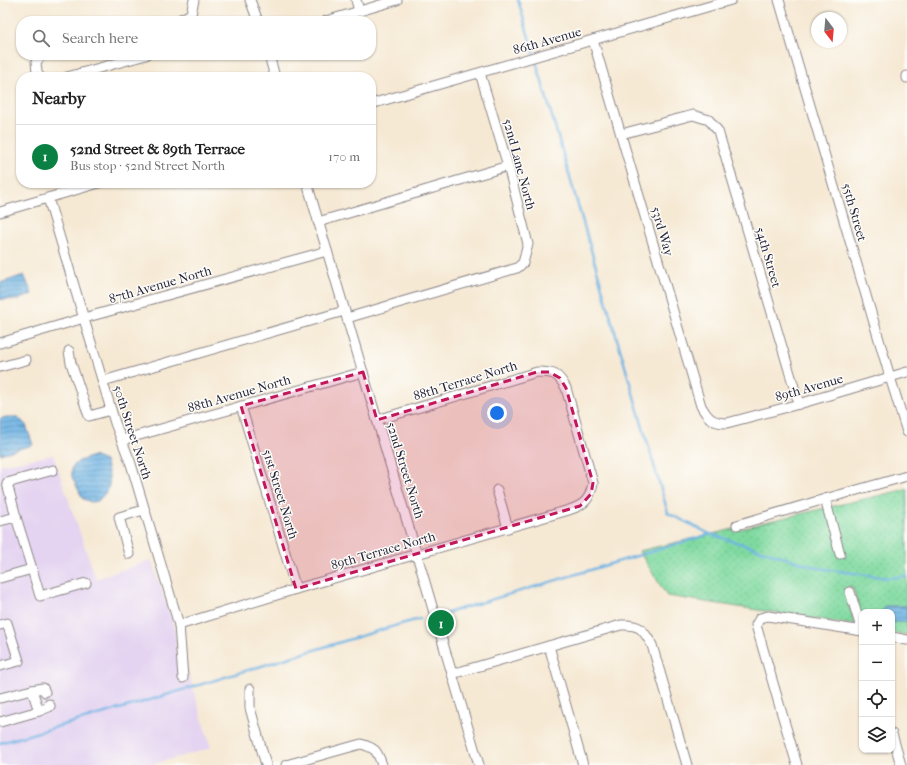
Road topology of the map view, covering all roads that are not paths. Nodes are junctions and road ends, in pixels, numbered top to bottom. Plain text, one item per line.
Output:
1 (194, 0) edge
2 (250, 0) edge
3 (356, 0) edge
4 (397, 0) edge
5 (731, 0) edge
6 (779, 0) edge
7 (359, 11) junction
8 (192, 16) edge
9 (256, 16) edge
10 (342, 16) edge
11 (593, 40) junction
12 (38, 60) edge
13 (128, 60) edge
14 (270, 60) edge
15 (37, 72) edge
16 (85, 72) edge
17 (274, 72) edge
18 (480, 73) junction
19 (376, 103) edge
20 (621, 134) junction
21 (508, 166) junction
22 (82, 188) edge
23 (308, 188) edge
24 (48, 198) junction
25 (0, 212) edge
26 (318, 222) junction
27 (327, 251) junction
28 (346, 315) junction
29 (84, 318) junction
30 (0, 343) edge
31 (69, 351) dead end
32 (26, 360) dead end
33 (0, 367) edge
34 (362, 372) junction
35 (907, 372) edge
36 (890, 377) junction
37 (103, 381) junction
38 (799, 404) junction
39 (241, 406) junction
40 (111, 410) junction
41 (377, 420) junction
42 (718, 423) joint
43 (907, 432) edge
44 (122, 440) junction
45 (53, 470) dead end
46 (907, 476) edge
47 (497, 490) dead end
48 (591, 494) joint
49 (825, 499) junction
50 (144, 510) junction
51 (16, 517) junction
52 (0, 521) edge
53 (737, 525) dead end
54 (508, 528) junction
55 (129, 554) dead end
56 (417, 554) junction
57 (840, 554) dead end
58 (32, 569) junction
59 (0, 578) edge
60 (86, 583) dead end
61 (296, 589) junction
62 (850, 592) dead end
63 (859, 621) edge
64 (0, 625) edge
65 (179, 625) junction
66 (859, 631) edge
67 (895, 638) edge
68 (907, 640) edge
69 (549, 646) junction
70 (0, 666) edge
71 (452, 674) junction
72 (183, 678) dead end
73 (250, 689) dead end
74 (32, 690) junction
75 (45, 692) dead end
76 (0, 698) edge
77 (49, 704) dead end
78 (38, 711) junction
79 (0, 722) edge
80 (895, 744) edge
81 (266, 765) edge
82 (286, 765) edge
83 (382, 765) edge
84 (479, 765) edge
85 (583, 765) edge
86 (687, 765) edge
87 (797, 765) edge
88 (901, 765) edge

1 - 8 street
2 - 9 street
3 - 7 street
4 - 7 street
5 - 11 street, 86th Avenue
6 - 36 street, 55th Street
7 - 10 street
11 - 18 street, 86th Avenue
11 - 20 street, 53rd Way
12 - 15 street
13 - 16 street
14 - 17 street
18 - 19 street, 86th Avenue
18 - 21 street, 52nd Lane North
20 - 38 street, 54th Street
20 - 42 street, 53rd Way
21 - 26 street
21 - 28 street, 52nd Lane North
22 - 24 street
23 - 26 street, 52nd Street North
24 - 25 street
24 - 29 street, 50th Street North
26 - 27 street, 52nd Street North
27 - 28 street, 52nd Street North
27 - 29 street, 87th Avenue North
28 - 34 street, 52nd Street North
28 - 37 street
29 - 30 street, 87th Avenue North
29 - 37 street, 50th Street North
31 - 40 street
32 - 33 street
34 - 39 street, 88th Avenue North
34 - 41 street, 52nd Street North
35 - 36 street, 89th Avenue
36 - 38 street, 89th Avenue
36 - 43 street, 55th Street
37 - 40 street, 50th Street North
38 - 42 street, 89th Avenue
39 - 44 street, 88th Avenue North
39 - 61 street, 51st Street North
40 - 44 street, 50th Street North
41 - 48 street, 88th Terrace North
41 - 56 street, 52nd Street North
44 - 50 street, 50th Street North
45 - 51 street
46 - 49 street
47 - 54 street
48 - 54 street, 89th Terrace North
49 - 53 street
49 - 57 street
50 - 55 street
50 - 65 street, 50th Street North
51 - 52 street
51 - 58 street
54 - 56 street, 89th Terrace North
56 - 61 street, 89th Terrace North
56 - 71 street, 52nd Street North
58 - 59 street
58 - 60 street
61 - 65 street, 89th Terrace North
62 - 63 street
64 - 70 street
65 - 72 street, 50th Street North
66 - 87 street
67 - 68 street
69 - 71 street
69 - 85 street
69 - 86 street
71 - 84 street, 52nd Street North
73 - 81 street
74 - 75 street
74 - 76 street
74 - 78 street
77 - 78 street
78 - 79 street
80 - 88 street
82 - 83 street

